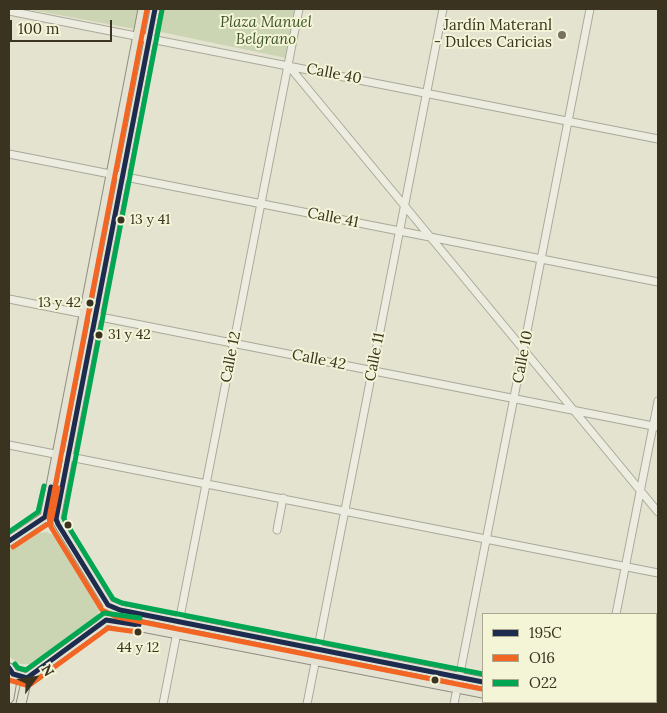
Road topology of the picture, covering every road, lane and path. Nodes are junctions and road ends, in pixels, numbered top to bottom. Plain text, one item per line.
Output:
1 (143, 9) edge
2 (154, 9) edge
3 (299, 9) edge
4 (443, 9) edge
5 (590, 9) edge
6 (9, 11) edge
7 (138, 36) junction
8 (149, 38) junction
9 (288, 65) junction
10 (426, 93) junction
11 (569, 121) junction
12 (658, 139) edge
13 (9, 154) edge
14 (111, 174) junction
15 (122, 176) junction
16 (261, 204) junction
17 (404, 206) junction
18 (399, 231) junction
19 (431, 238) junction
20 (542, 259) junction
21 (658, 282) edge
22 (9, 299) edge
23 (84, 314) junction
24 (95, 316) junction
25 (233, 343) junction
26 (524, 350) junction
27 (372, 371) junction
28 (514, 399) junction
29 (658, 401) edge
30 (575, 412) junction
31 (656, 427) edge
32 (9, 445) edge
33 (57, 455) junction
34 (68, 456) junction
35 (206, 483) junction
36 (640, 490) junction
37 (283, 498) junction
38 (345, 511) junction
39 (658, 512) edge
40 (45, 516) junction
41 (56, 519) junction
42 (277, 530) dead end
43 (487, 539) junction
44 (9, 541) edge
45 (626, 566) junction
46 (658, 573) edge
47 (108, 605) junction
48 (616, 613) edge
49 (106, 620) junction
50 (178, 621) junction
51 (177, 632) junction
52 (318, 648) junction
53 (316, 660) junction
54 (11, 671) edge
55 (26, 678) junction
56 (460, 678) junction
57 (482, 682) edge
58 (458, 688) junction
59 (482, 693) edge
60 (9, 698) edge
61 (21, 704) edge
62 (163, 704) edge
63 (307, 704) edge
64 (454, 704) edge

1 - 7 main road
2 - 8 main road
3 - 9 street, Calle 12
4 - 10 street, Calle 11
5 - 11 street, Calle 10
6 - 7 street, Calle 40
7 - 8 street, Calle 40
7 - 14 main road
8 - 9 street, Calle 40
8 - 15 main road
9 - 10 street, Calle 40
9 - 16 street, Calle 12
9 - 17 street
10 - 11 street, Calle 40
10 - 17 street, Calle 11
11 - 12 street, Calle 40
11 - 20 street, Calle 10
13 - 14 street, Calle 41
14 - 15 street, Calle 41
14 - 23 main road
15 - 16 street, Calle 41
15 - 24 main road
16 - 18 street, Calle 41
16 - 25 street, Calle 12
17 - 18 street, Calle 11
17 - 19 street
18 - 19 street, Calle 41
18 - 27 street, Calle 11
19 - 20 street, Calle 41
19 - 26 street
20 - 21 street, Calle 41
20 - 26 street, Calle 10
22 - 23 street, Calle 42
23 - 24 street, Calle 42
23 - 33 main road
24 - 25 street, Calle 42
24 - 34 main road
25 - 27 street, Calle 42
25 - 35 street, Calle 12
26 - 28 street, Calle 10
26 - 30 street
27 - 28 street, Calle 42
27 - 38 street, Calle 11
28 - 30 street, Calle 42
28 - 43 street, Calle 10
29 - 31 street
30 - 31 street, Calle 42
30 - 36 street
31 - 36 street
32 - 33 street
33 - 34 street
33 - 40 main road
34 - 35 street
34 - 41 main road
35 - 37 street
35 - 50 street, Calle 12
36 - 39 street
36 - 45 street
37 - 38 street
37 - 42 street
38 - 43 street
38 - 52 street, Calle 11
40 - 41 main road
40 - 44 main road
41 - 47 main road
43 - 45 street
43 - 56 street, Calle 10
45 - 46 street
45 - 48 street
47 - 49 main road
47 - 50 main road
49 - 51 main road
49 - 55 main road
50 - 51 street, Calle 12
50 - 52 main road
51 - 53 main road
51 - 62 street, Calle 12
52 - 53 street, Calle 11
52 - 56 main road
53 - 58 main road
53 - 63 street, Calle 11
54 - 55 main road
54 - 60 main road
55 - 61 main road
56 - 57 main road
56 - 58 street, Calle 10
58 - 59 main road
58 - 64 street, Calle 10

